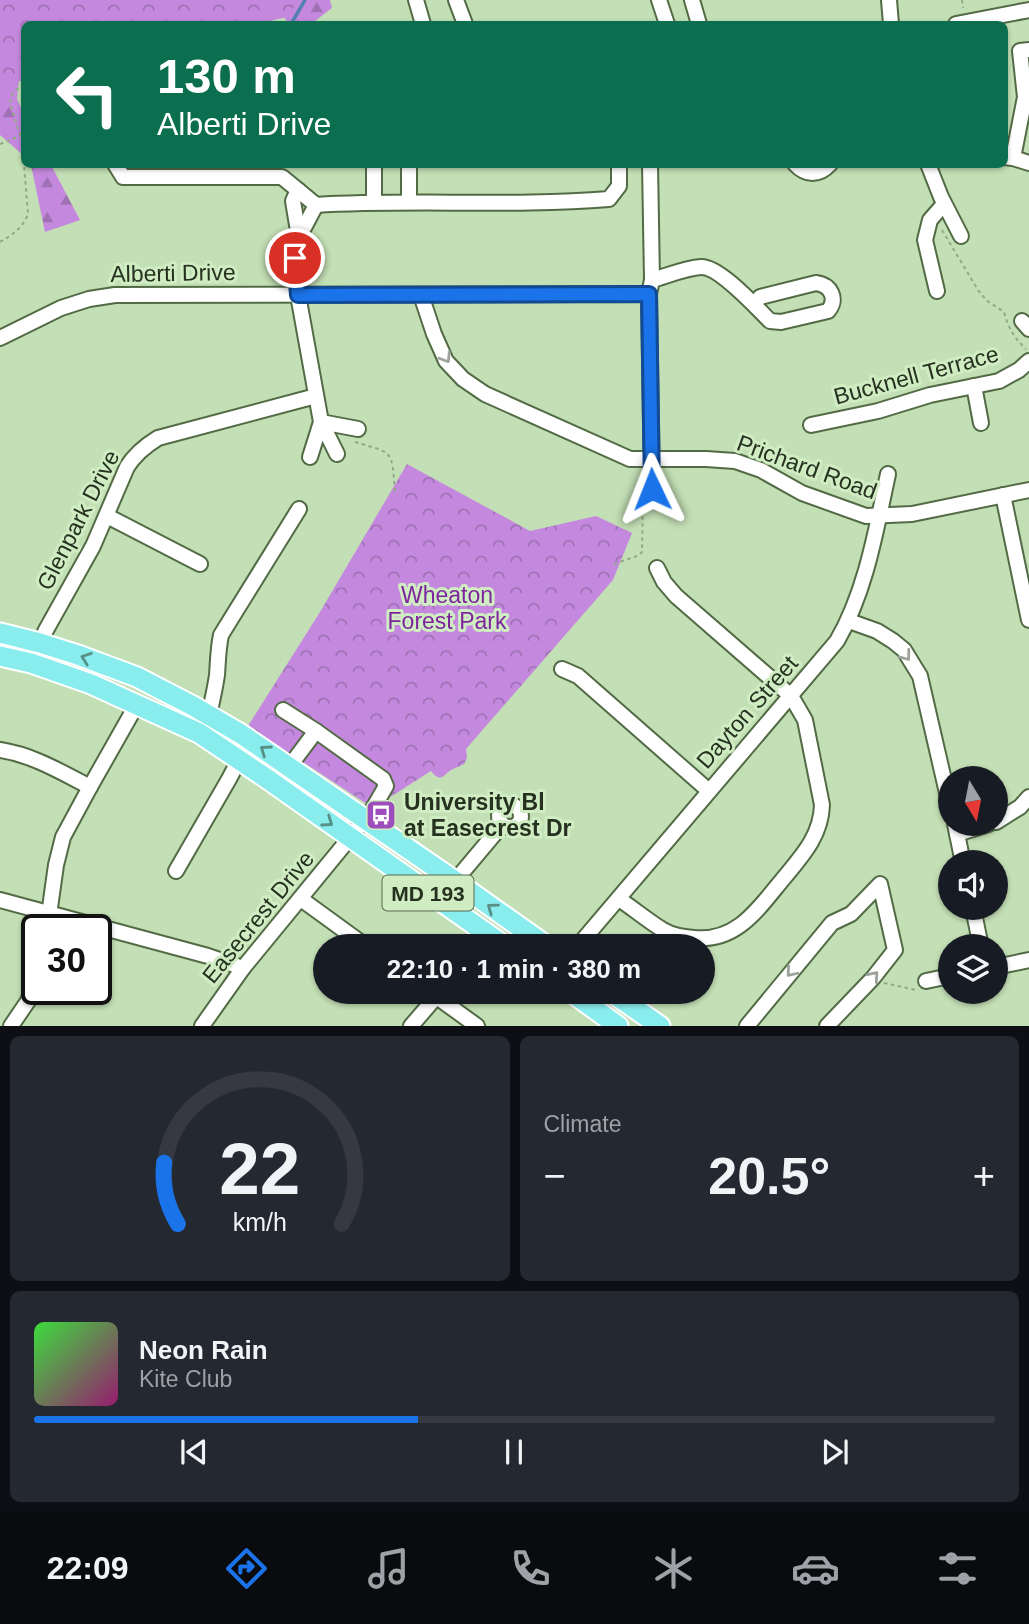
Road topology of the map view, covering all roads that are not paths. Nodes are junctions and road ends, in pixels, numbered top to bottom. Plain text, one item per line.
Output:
1 (416, 0) edge
2 (456, 0) edge
3 (659, 0) edge
4 (692, 0) edge
5 (889, 0) edge
6 (1029, 10) edge
7 (420, 21) edge
8 (464, 21) edge
9 (666, 21) edge
10 (698, 21) edge
11 (891, 21) edge
12 (972, 21) edge
13 (1029, 50) edge
14 (1009, 157) edge
15 (1029, 163) edge
16 (117, 168) edge
17 (374, 168) edge
18 (409, 168) edge
19 (619, 168) edge
20 (650, 168) edge
21 (799, 168) edge
22 (826, 168) edge
23 (930, 168) edge
24 (298, 190) junction
25 (374, 202) junction
26 (409, 202) junction
27 (944, 204) junction
28 (316, 205) junction
29 (961, 236) dead end
30 (299, 237) junction
31 (650, 287) junction
32 (937, 291) dead end
33 (298, 295) junction
34 (421, 295) junction
35 (756, 307) junction
36 (0, 338) edge
37 (1029, 361) edge
38 (974, 386) junction
39 (316, 396) junction
40 (321, 422) junction
41 (981, 423) dead end
42 (811, 425) dead end
43 (356, 435) road end
44 (337, 454) dead end
45 (310, 457) dead end
46 (651, 460) junction
47 (888, 474) dead end
48 (1029, 489) edge
49 (648, 493) road end
50 (1003, 495) junction
51 (299, 509) dead end
52 (107, 516) junction
53 (879, 516) junction
54 (200, 564) dead end
55 (657, 568) dead end
56 (1029, 620) edge
57 (849, 621) junction
58 (0, 633) edge
59 (40, 643) junction
60 (0, 656) edge
61 (31, 663) junction
62 (562, 669) dead end
63 (792, 696) junction
64 (137, 704) junction
65 (283, 709) dead end
66 (209, 715) junction
67 (316, 731) junction
68 (0, 750) edge
69 (239, 760) junction
70 (940, 766) edge
71 (289, 767) junction
72 (90, 787) junction
73 (709, 791) junction
74 (1029, 797) edge
75 (1008, 814) edge
76 (365, 820) junction
77 (502, 825) dead end
78 (351, 837) junction
79 (176, 871) dead end
80 (455, 881) junction
81 (301, 899) junction
82 (620, 899) junction
83 (0, 900) edge
84 (31, 914) edge
85 (49, 914) edge
86 (349, 934) edge
87 (488, 934) edge
88 (530, 934) edge
89 (589, 934) edge
90 (112, 936) edge
91 (1029, 960) edge
92 (1008, 964) edge
93 (243, 968) junction
94 (938, 980) edge
95 (921, 985) road end
96 (426, 1004) edge
97 (447, 1004) edge
98 (584, 1004) edge
99 (628, 1004) edge
100 (24, 1005) edge
101 (604, 1022) edge
102 (10, 1026) edge
103 (202, 1026) edge
104 (411, 1026) edge
105 (477, 1026) edge
106 (660, 1026) edge
107 (747, 1026) edge
108 (827, 1026) edge

1 - 7 street
2 - 8 street
3 - 9 street
4 - 10 street
5 - 11 street
6 - 12 street
13 - 14 street
14 - 15 street
16 - 24 street
17 - 25 street
18 - 26 street
19 - 26 street
20 - 31 street
21 - 22 street
23 - 27 street
24 - 28 street
24 - 30 street
25 - 26 street
25 - 28 street
27 - 29 street
27 - 32 street
28 - 30 street
30 - 33 street
31 - 34 street, Alberti Drive
31 - 35 street, Alberti Drive
31 - 46 street
33 - 34 street, Alberti Drive
33 - 36 street, Alberti Drive
33 - 39 street
34 -> 46 street, Prichard Road
35 - 35 street
37 - 38 street, Bucknell Terrace
38 - 41 street
38 - 42 street, Bucknell Terrace
39 - 40 street
39 - 52 street, Glenpark Drive
40 - 43 street
40 - 44 street
40 - 45 street
46 - 49 street
46 - 53 street, Prichard Road
47 - 53 street, Dayton Street
48 - 50 street, Prichard Road
50 - 53 street, Prichard Road
50 - 56 street
51 - 66 street
52 - 54 street
52 - 59 street, Glenpark Drive
53 - 57 street, Dayton Street
55 - 63 street
57 - 63 street, Dayton Street
57 -> 70 street
58 - 59 main road, MD 193
59 - 61 street, Glenpark Drive
66 -> 59 main road, MD 193
60 - 61 main road, MD 193
61 - 64 main road, MD 193
62 - 73 street
63 - 73 street, Dayton Street
63 - 82 street
64 - 69 main road, MD 193
64 - 72 street
65 - 67 street
71 -> 66 main road, MD 193
67 - 71 street
67 - 76 street, Easecrest Drive
68 - 72 street
69 -> 78 main road, MD 193
69 - 79 street
71 - 76 main road, MD 193
72 - 85 street
73 - 82 street, Dayton Street
74 - 75 street
76 - 78 street, Easecrest Drive
76 - 80 main road, MD 193
77 - 80 street
78 - 81 street, Easecrest Drive
78 - 87 main road, MD 193
88 -> 80 main road, MD 193
81 - 86 street
81 - 93 street, Easecrest Drive
82 - 89 street, Dayton Street
83 - 84 street
90 - 93 street
91 - 92 street
93 - 103 street, Easecrest Drive
94 - 95 street
96 - 104 street
97 - 105 street
98 - 101 main road
99 - 106 main road
100 - 102 street
108 -> 107 street

